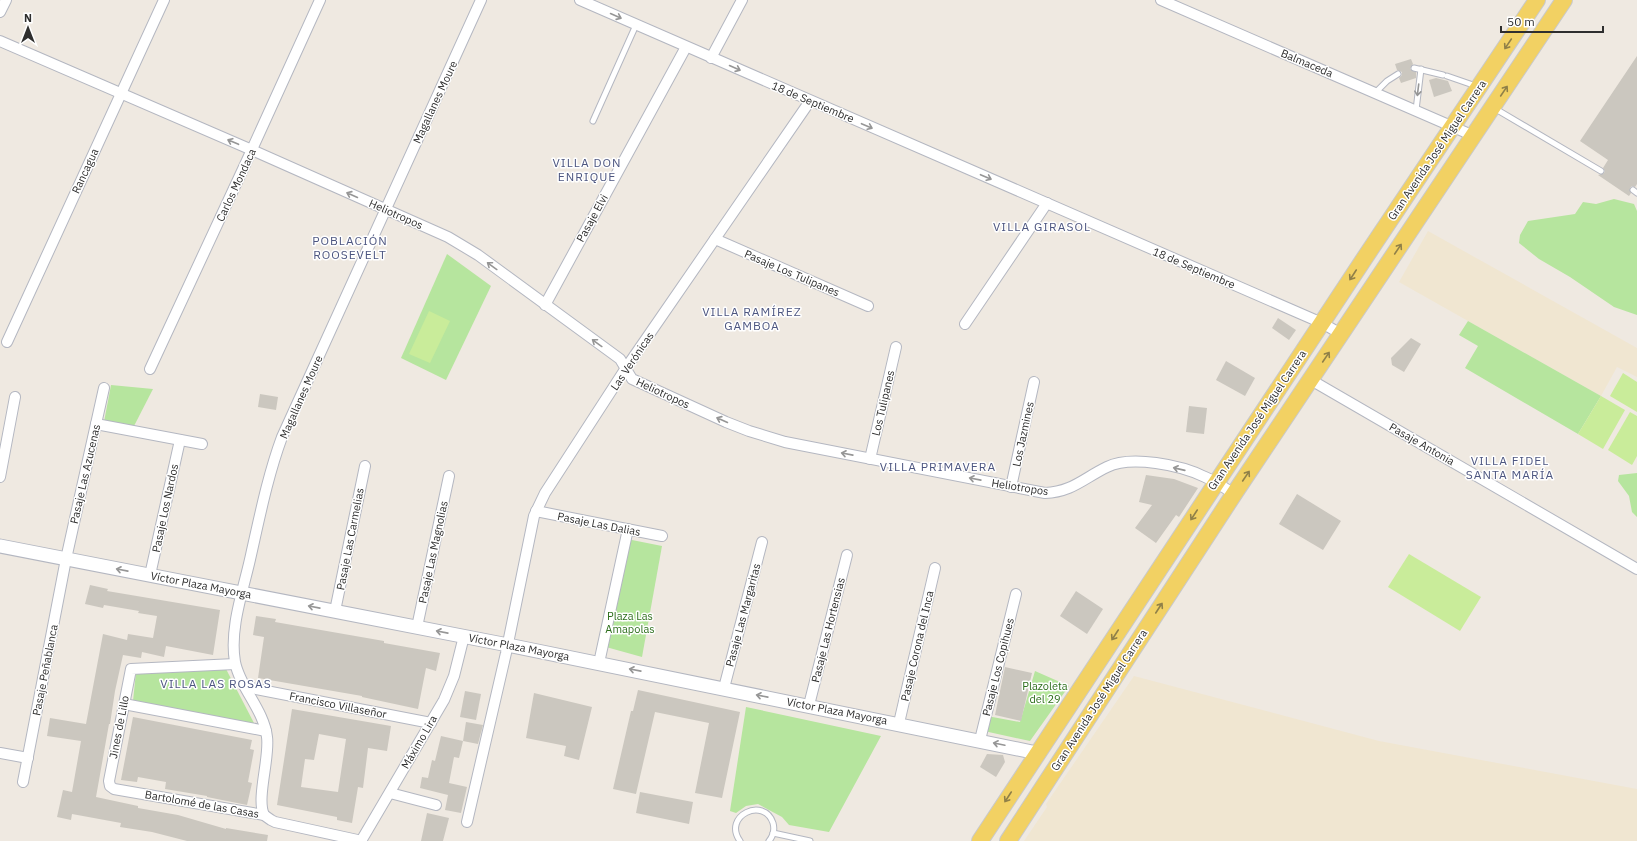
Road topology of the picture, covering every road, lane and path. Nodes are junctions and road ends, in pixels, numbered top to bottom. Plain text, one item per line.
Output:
1 (6, 0) edge
2 (164, 0) edge
3 (320, 0) edge
4 (481, 0) edge
5 (580, 0) edge
6 (742, 0) edge
7 (1161, 0) edge
8 (1537, 0) edge
9 (1564, 0) edge
10 (0, 12) edge
11 (636, 25) junction
12 (0, 41) edge
13 (686, 47) junction
14 (711, 58) junction
15 (1414, 68) dead end
16 (1421, 69) junction
17 (1398, 74) dead end
18 (1479, 87) junction
19 (1375, 93) junction
20 (121, 94) junction
21 (810, 101) junction
22 (1493, 107) junction
23 (1416, 110) junction
24 (593, 121) dead end
25 (1453, 126) junction
26 (1474, 136) junction
27 (252, 150) junction
28 (1601, 171) dead end
29 (1047, 204) junction
30 (385, 210) junction
31 (715, 239) junction
32 (544, 305) junction
33 (868, 306) dead end
34 (1322, 323) junction
35 (965, 324) dead end
36 (1341, 334) junction
37 (7, 342) dead end
38 (896, 346) dead end
39 (626, 368) junction
40 (150, 369) dead end
41 (1310, 380) junction
42 (1034, 382) dead end
43 (104, 388) dead end
44 (15, 397) dead end
45 (96, 424) junction
46 (180, 440) junction
47 (202, 444) dead end
48 (870, 459) junction
49 (365, 466) dead end
50 (449, 476) dead end
51 (0, 477) edge
52 (1216, 482) junction
53 (1011, 487) junction
54 (1234, 494) junction
55 (536, 512) junction
56 (628, 529) junction
57 (662, 536) dead end
58 (762, 542) dead end
59 (0, 546) edge
60 (847, 555) dead end
61 (66, 559) junction
62 (936, 568) dead end
63 (1637, 569) edge
64 (150, 576) junction
65 (242, 593) junction
66 (1016, 594) dead end
67 (335, 611) junction
68 (417, 627) junction
69 (464, 636) junction
70 (508, 645) junction
71 (599, 663) junction
72 (236, 664) junction
73 (246, 687) junction
74 (724, 688) junction
75 (124, 704) junction
76 (809, 705) junction
77 (431, 723) junction
78 (899, 724) junction
79 (266, 731) junction
80 (980, 740) junction
81 (0, 753) edge
82 (1038, 753) junction
83 (28, 758) junction
84 (23, 782) dead end
85 (1046, 782) junction
86 (110, 786) joint
87 (390, 793) junction
88 (436, 805) dead end
89 (264, 815) junction
90 (467, 822) dead end
91 (773, 833) junction
92 (361, 841) edge
93 (740, 841) edge
94 (769, 841) edge
95 (810, 841) edge
96 (980, 841) edge
97 (1008, 841) edge

1 - 10 street
2 - 20 street, Rancagua
3 - 27 street, Carlos Mondaca
4 - 30 street, Magallanes Moure
5 -> 11 street, 18 de Septiembre
6 - 14 street
7 - 19 street, Balmaceda
8 -> 18 main road, Gran Avenida José Miguel Carrera
22 -> 9 main road, Gran Avenida José Miguel Carrera
11 - 13 street, 18 de Septiembre
11 - 24 lane
12 - 20 street, Heliotropos
13 - 14 street, 18 de Septiembre
13 - 32 street, Pasaje Elvi
14 -> 21 street, 18 de Septiembre
15 - 16 lane
16 - 18 lane
16 -> 23 lane
17 - 19 lane
18 - 25 main road, Gran Avenida José Miguel Carrera
19 - 23 street, Balmaceda
27 -> 20 street, Heliotropos
20 - 37 street, Rancagua
21 -> 29 street, 18 de Septiembre
21 - 31 street, Las Verónicas
22 - 26 main road, Gran Avenida José Miguel Carrera
22 - 28 lane
23 - 25 street, Balmaceda
25 - 26 street, Balmaceda
25 -> 34 main road, Gran Avenida José Miguel Carrera
36 -> 26 main road, Gran Avenida José Miguel Carrera
30 -> 27 street, Heliotropos
27 - 40 street, Carlos Mondaca
29 - 34 street, 18 de Septiembre
29 - 35 street
32 -> 30 street, Heliotropos
30 - 65 street, Magallanes Moure
31 - 33 street, Pasaje Los Tulipanes
31 - 39 street, Las Verónicas
39 -> 32 street, Heliotropos
34 - 36 street, 18 de Septiembre
34 - 52 main road, Gran Avenida José Miguel Carrera
41 -> 36 main road, Gran Avenida José Miguel Carrera
38 - 48 street, Los Tulipanes
48 -> 39 street, Heliotropos
39 - 55 street, Las Verónicas
54 -> 41 main road, Gran Avenida José Miguel Carrera
41 - 63 street, Pasaje Antonia
42 - 53 street, Los Jazmines
43 - 45 street, Pasaje Las Azucenas
44 - 51 street
45 - 46 street
45 - 61 street, Pasaje Las Azucenas
46 - 47 street
46 - 64 street, Pasaje Los Nardos
53 -> 48 street, Heliotropos
49 - 67 street, Pasaje Las Carmelias
50 - 68 street, Pasaje Las Magnolias
52 -> 53 street, Heliotropos
52 - 54 street, Heliotropos
52 -> 82 main road, Gran Avenida José Miguel Carrera
85 -> 54 main road, Gran Avenida José Miguel Carrera
55 - 56 street, Pasaje Las Dalias
55 - 70 street, Las Verónicas
56 - 57 street, Pasaje Las Dalias
56 - 71 street
58 - 74 street, Pasaje Las Margaritas
59 - 61 street, Víctor Plaza Mayorga
60 - 76 street, Pasaje Las Hortensias
64 -> 61 street, Víctor Plaza Mayorga
61 - 83 street, Pasaje Peñablanca
62 - 78 street, Pasaje Corona del Inca
64 - 65 street, Víctor Plaza Mayorga
67 -> 65 street, Víctor Plaza Mayorga
65 - 72 street, Magallanes Moure
66 - 80 street, Pasaje Los Copihues
67 - 68 street, Víctor Plaza Mayorga
69 -> 68 street, Víctor Plaza Mayorga
69 - 70 street, Víctor Plaza Mayorga
69 - 77 street, Máximo Lira
70 - 71 street, Víctor Plaza Mayorga
70 - 90 street, Las Verónicas
74 -> 71 street, Víctor Plaza Mayorga
72 - 73 street, Magallanes Moure
72 - 75 street, Jines de Lillo
73 - 77 street, Francisco Villaseñor
73 - 79 street, Magallanes Moure
76 -> 74 street, Víctor Plaza Mayorga
75 - 79 street
75 - 86 street, Jines de Lillo
76 - 78 street, Víctor Plaza Mayorga
77 - 87 street, Máximo Lira
78 - 80 street, Víctor Plaza Mayorga
79 - 89 street, Magallanes Moure
82 -> 80 street, Víctor Plaza Mayorga
81 - 83 street
82 - 85 main road
82 -> 96 main road, Gran Avenida José Miguel Carrera
83 - 84 street, Pasaje Peñablanca
85 - 97 main road, Gran Avenida José Miguel Carrera
86 - 89 street, Bartolomé de las Casas
87 - 88 street
87 - 92 street, Máximo Lira
89 - 92 street, Bartolomé de las Casas
91 - 93 lane
91 - 94 lane
91 - 95 lane

